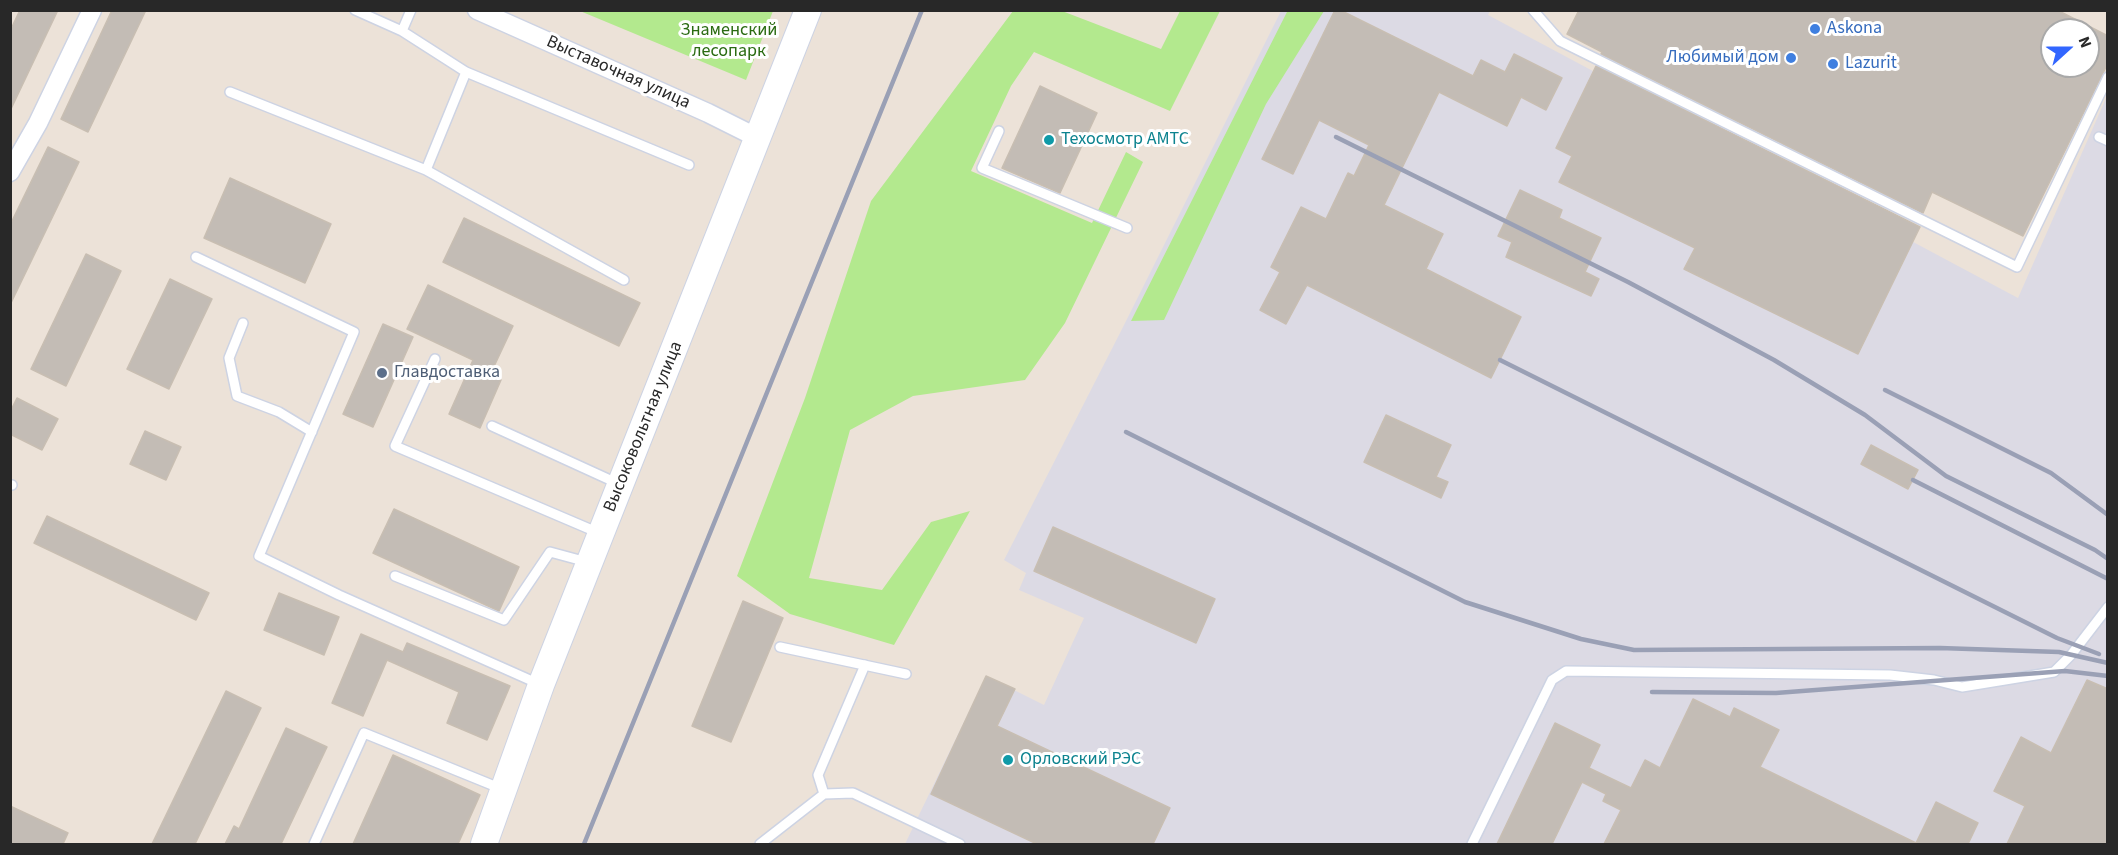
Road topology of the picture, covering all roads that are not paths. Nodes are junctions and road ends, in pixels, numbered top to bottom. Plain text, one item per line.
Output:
1 (92, 10) edge
2 (355, 10) edge
3 (411, 10) edge
4 (477, 10) edge
5 (808, 10) edge
6 (1533, 10) edge
7 (402, 31) junction
8 (466, 72) junction
9 (2108, 77) edge
10 (230, 92) dead end
11 (999, 131) dead end
12 (758, 138) junction
13 (689, 165) dead end
14 (426, 170) junction
15 (10, 172) edge
16 (1127, 228) dead end
17 (196, 257) dead end
18 (624, 280) dead end
19 (243, 323) dead end
20 (435, 359) dead end
21 (492, 426) dead end
22 (312, 432) junction
23 (621, 485) junction
24 (601, 534) junction
25 (590, 563) junction
26 (395, 576) dead end
27 (2108, 607) edge
28 (780, 646) dead end
29 (865, 665) junction
30 (906, 674) dead end
31 (541, 685) junction
32 (504, 789) junction
33 (824, 794) junction
34 (314, 844) edge
35 (484, 844) edge
36 (760, 844) edge
37 (960, 844) edge
38 (1472, 844) edge

1 - 15 street
2 - 7 lane
3 - 7 lane
4 - 12 street, Выставочная улица
5 - 12 main road, Высоковольтная улица
6 - 9 lane
7 - 8 lane
8 - 13 lane
8 - 14 lane
10 - 14 lane
11 - 16 lane
12 - 23 main road, Высоковольтная улица
14 - 18 lane
17 - 22 lane
19 - 22 lane
20 - 24 lane
21 - 23 lane
22 - 31 lane
23 - 24 main road, Высоковольтная улица
24 - 25 main road, Высоковольтная улица
25 - 26 lane
25 - 31 main road, Высоковольтная улица
27 - 38 lane
28 - 29 lane
29 - 30 lane
29 - 33 lane
31 - 32 main road, Высоковольтная улица
32 - 34 lane
32 - 35 main road, Высоковольтная улица
33 - 36 lane
33 - 37 lane

